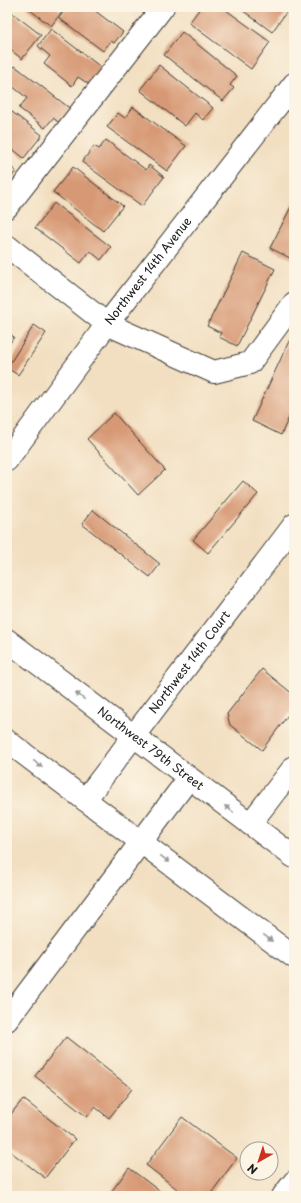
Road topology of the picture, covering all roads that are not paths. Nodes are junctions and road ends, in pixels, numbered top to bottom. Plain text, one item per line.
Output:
1 (162, 7) edge
2 (294, 84) edge
3 (7, 207) edge
4 (7, 246) edge
5 (294, 303) edge
6 (107, 324) junction
7 (7, 460) edge
8 (294, 525) edge
9 (7, 640) edge
10 (133, 736) junction
11 (7, 741) edge
12 (294, 767) edge
13 (189, 778) junction
14 (85, 800) junction
15 (250, 824) junction
16 (142, 842) junction
17 (294, 857) edge
18 (294, 957) edge
19 (7, 1020) edge
20 (294, 1182) edge
21 (283, 1196) edge

1 - 3 street
2 - 6 street, Northwest 14th Avenue
4 - 6 street
5 - 6 street
6 - 7 street, Northwest 14th Avenue
8 - 10 street, Northwest 14th Court
10 -> 9 street, Northwest 79th Street
10 - 13 street, Northwest 79th Street
10 - 14 street, Northwest 14th Court
11 -> 14 street
12 - 15 street
15 -> 13 street, Northwest 79th Street
13 - 16 street
14 - 16 street
15 - 17 street, Northwest 79th Street
16 -> 18 street
16 - 19 street
20 - 21 street

